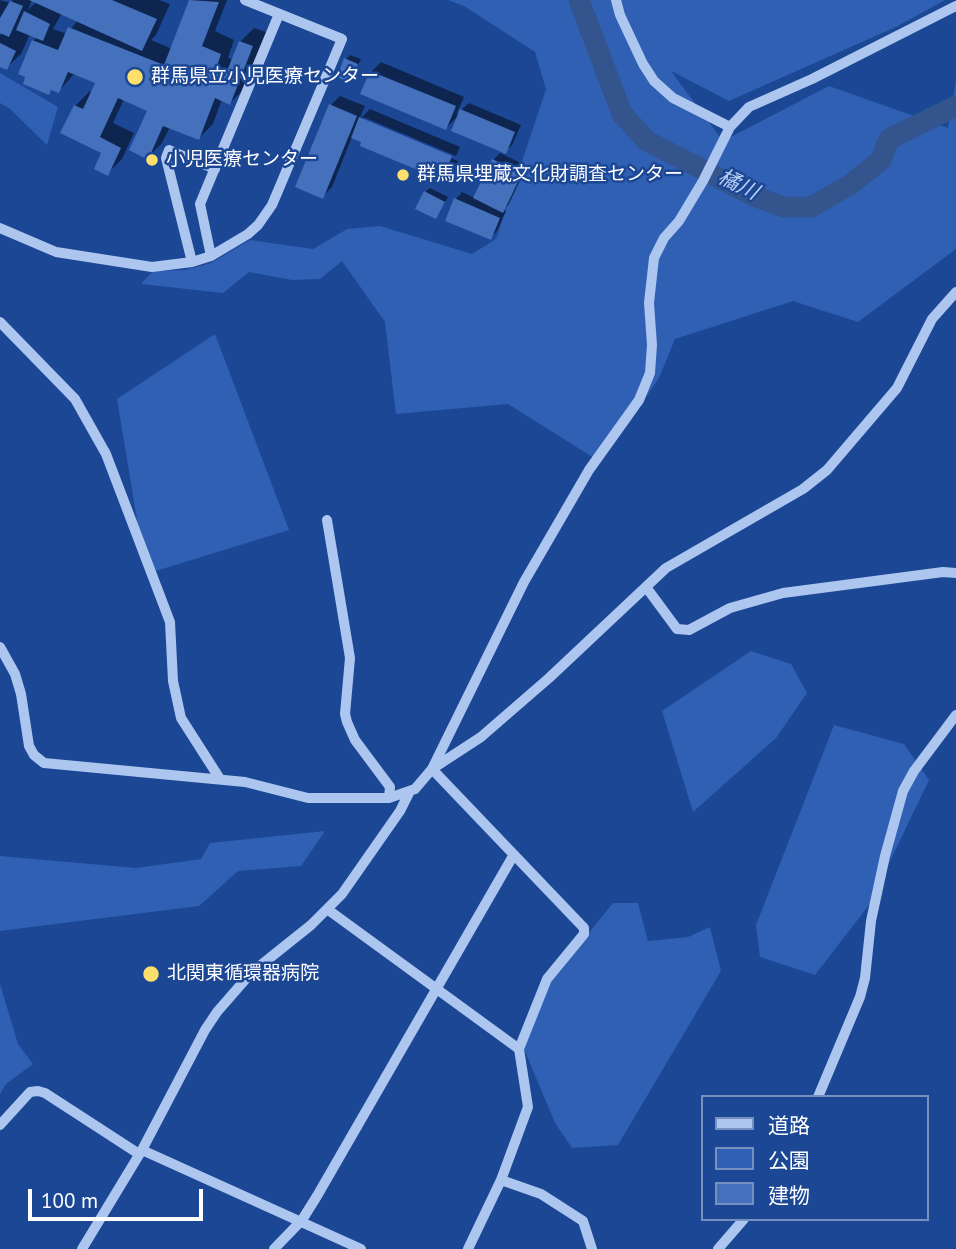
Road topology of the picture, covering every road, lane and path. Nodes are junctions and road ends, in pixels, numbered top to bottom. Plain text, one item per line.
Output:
1 (245, 0) edge
2 (616, 0) edge
3 (956, 6) edge
4 (279, 14) junction
5 (730, 127) junction
6 (215, 169) junction
7 (0, 228) edge
8 (211, 256) junction
9 (192, 262) junction
10 (956, 292) edge
11 (0, 322) edge
12 (327, 520) dead end
13 (956, 573) edge
14 (646, 587) junction
15 (0, 647) edge
16 (956, 715) edge
17 (432, 769) junction
18 (220, 779) junction
19 (410, 791) junction
20 (389, 798) junction
21 (513, 856) junction
22 (327, 909) junction
23 (435, 989) junction
24 (519, 1049) junction
25 (819, 1095) edge
26 (0, 1125) edge
27 (140, 1152) junction
28 (501, 1180) junction
29 (302, 1220) junction
30 (742, 1221) edge
31 (82, 1249) edge
32 (274, 1249) edge
33 (361, 1249) edge
34 (468, 1249) edge
35 (592, 1249) edge
36 (719, 1249) edge

1 - 4 street
2 - 5 street
3 - 5 street
4 - 6 street
4 - 8 street
5 - 17 street
6 - 8 street
6 - 9 street
7 - 9 street
8 - 9 street
10 - 14 street
11 - 18 street
12 - 20 street
13 - 14 street
14 - 17 street
15 - 18 street
16 - 25 street
17 - 19 street
17 - 21 street
18 - 20 street
19 - 20 street
19 - 22 street
21 - 23 street
21 - 24 street
22 - 23 street
22 - 27 street
23 - 24 street
23 - 29 street
24 - 28 street
26 - 27 street
27 - 29 street
27 - 31 street
28 - 34 street
28 - 35 street
29 - 32 street
29 - 33 street
30 - 36 street

